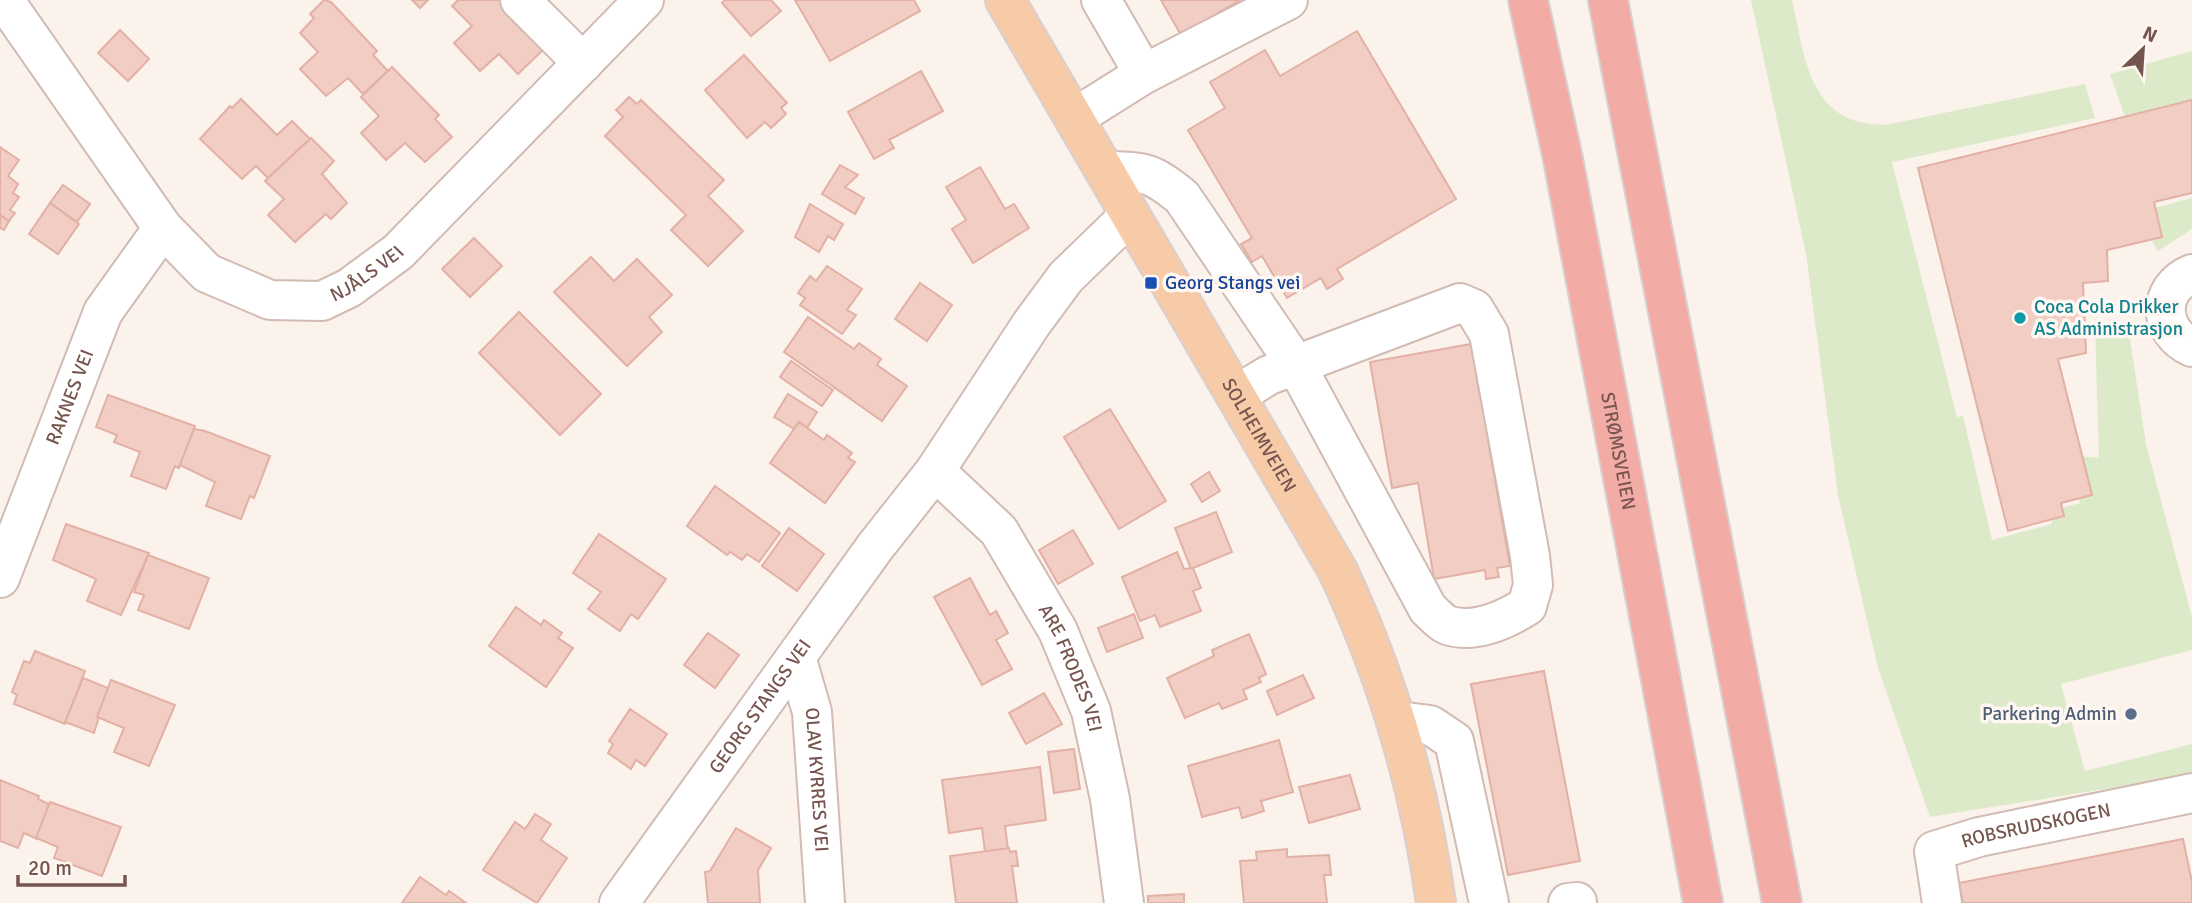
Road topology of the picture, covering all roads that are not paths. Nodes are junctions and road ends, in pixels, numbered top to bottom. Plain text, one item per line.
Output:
1 (520, 0) edge
2 (644, 0) edge
3 (1004, 0) edge
4 (1101, 0) edge
5 (1288, 0) edge
6 (1528, 0) edge
7 (1608, 0) edge
8 (8, 20) edge
9 (583, 63) junction
10 (1144, 74) junction
11 (1074, 118) junction
12 (1105, 171) junction
13 (1130, 215) junction
14 (163, 228) junction
15 (2192, 274) edge
16 (2192, 347) edge
17 (1296, 365) junction
18 (1236, 395) junction
19 (935, 471) junction
20 (0, 578) edge
21 (797, 660) junction
22 (1398, 721) junction
23 (2192, 793) edge
24 (1577, 902) edge
25 (619, 903) edge
26 (825, 903) edge
27 (1124, 903) edge
28 (1436, 903) edge
29 (1489, 903) edge
30 (1569, 903) edge
31 (1703, 903) edge
32 (1782, 903) edge
33 (1942, 903) edge

1 - 9 street
2 - 9 street, NJÅLS VEI
3 - 11 main road, SOLHEIMVEIEN
4 - 10 street
5 - 10 street
6 - 31 highway, STRØMSVEIEN
7 - 32 highway
8 - 14 street, NJÅLS VEI
9 - 14 street, NJÅLS VEI
10 - 11 street
11 - 12 main road, SOLHEIMVEIEN
12 - 13 main road, SOLHEIMVEIEN
12 - 17 street
13 - 18 main road, SOLHEIMVEIEN
13 - 19 street, GEORG STANGS VEI
14 - 20 street, RAKNES VEI
15 - 16 street
17 - 17 street
17 - 18 street
18 - 22 main road, SOLHEIMVEIEN
19 - 21 street, GEORG STANGS VEI
19 - 27 street, ARE FRODES VEI
21 - 25 street, GEORG STANGS VEI
21 - 26 street, OLAV KYRRES VEI
22 - 28 main road, SOLHEIMVEIEN
22 - 29 street
23 - 33 street, ROBSRUDSKOGEN
24 - 30 street

